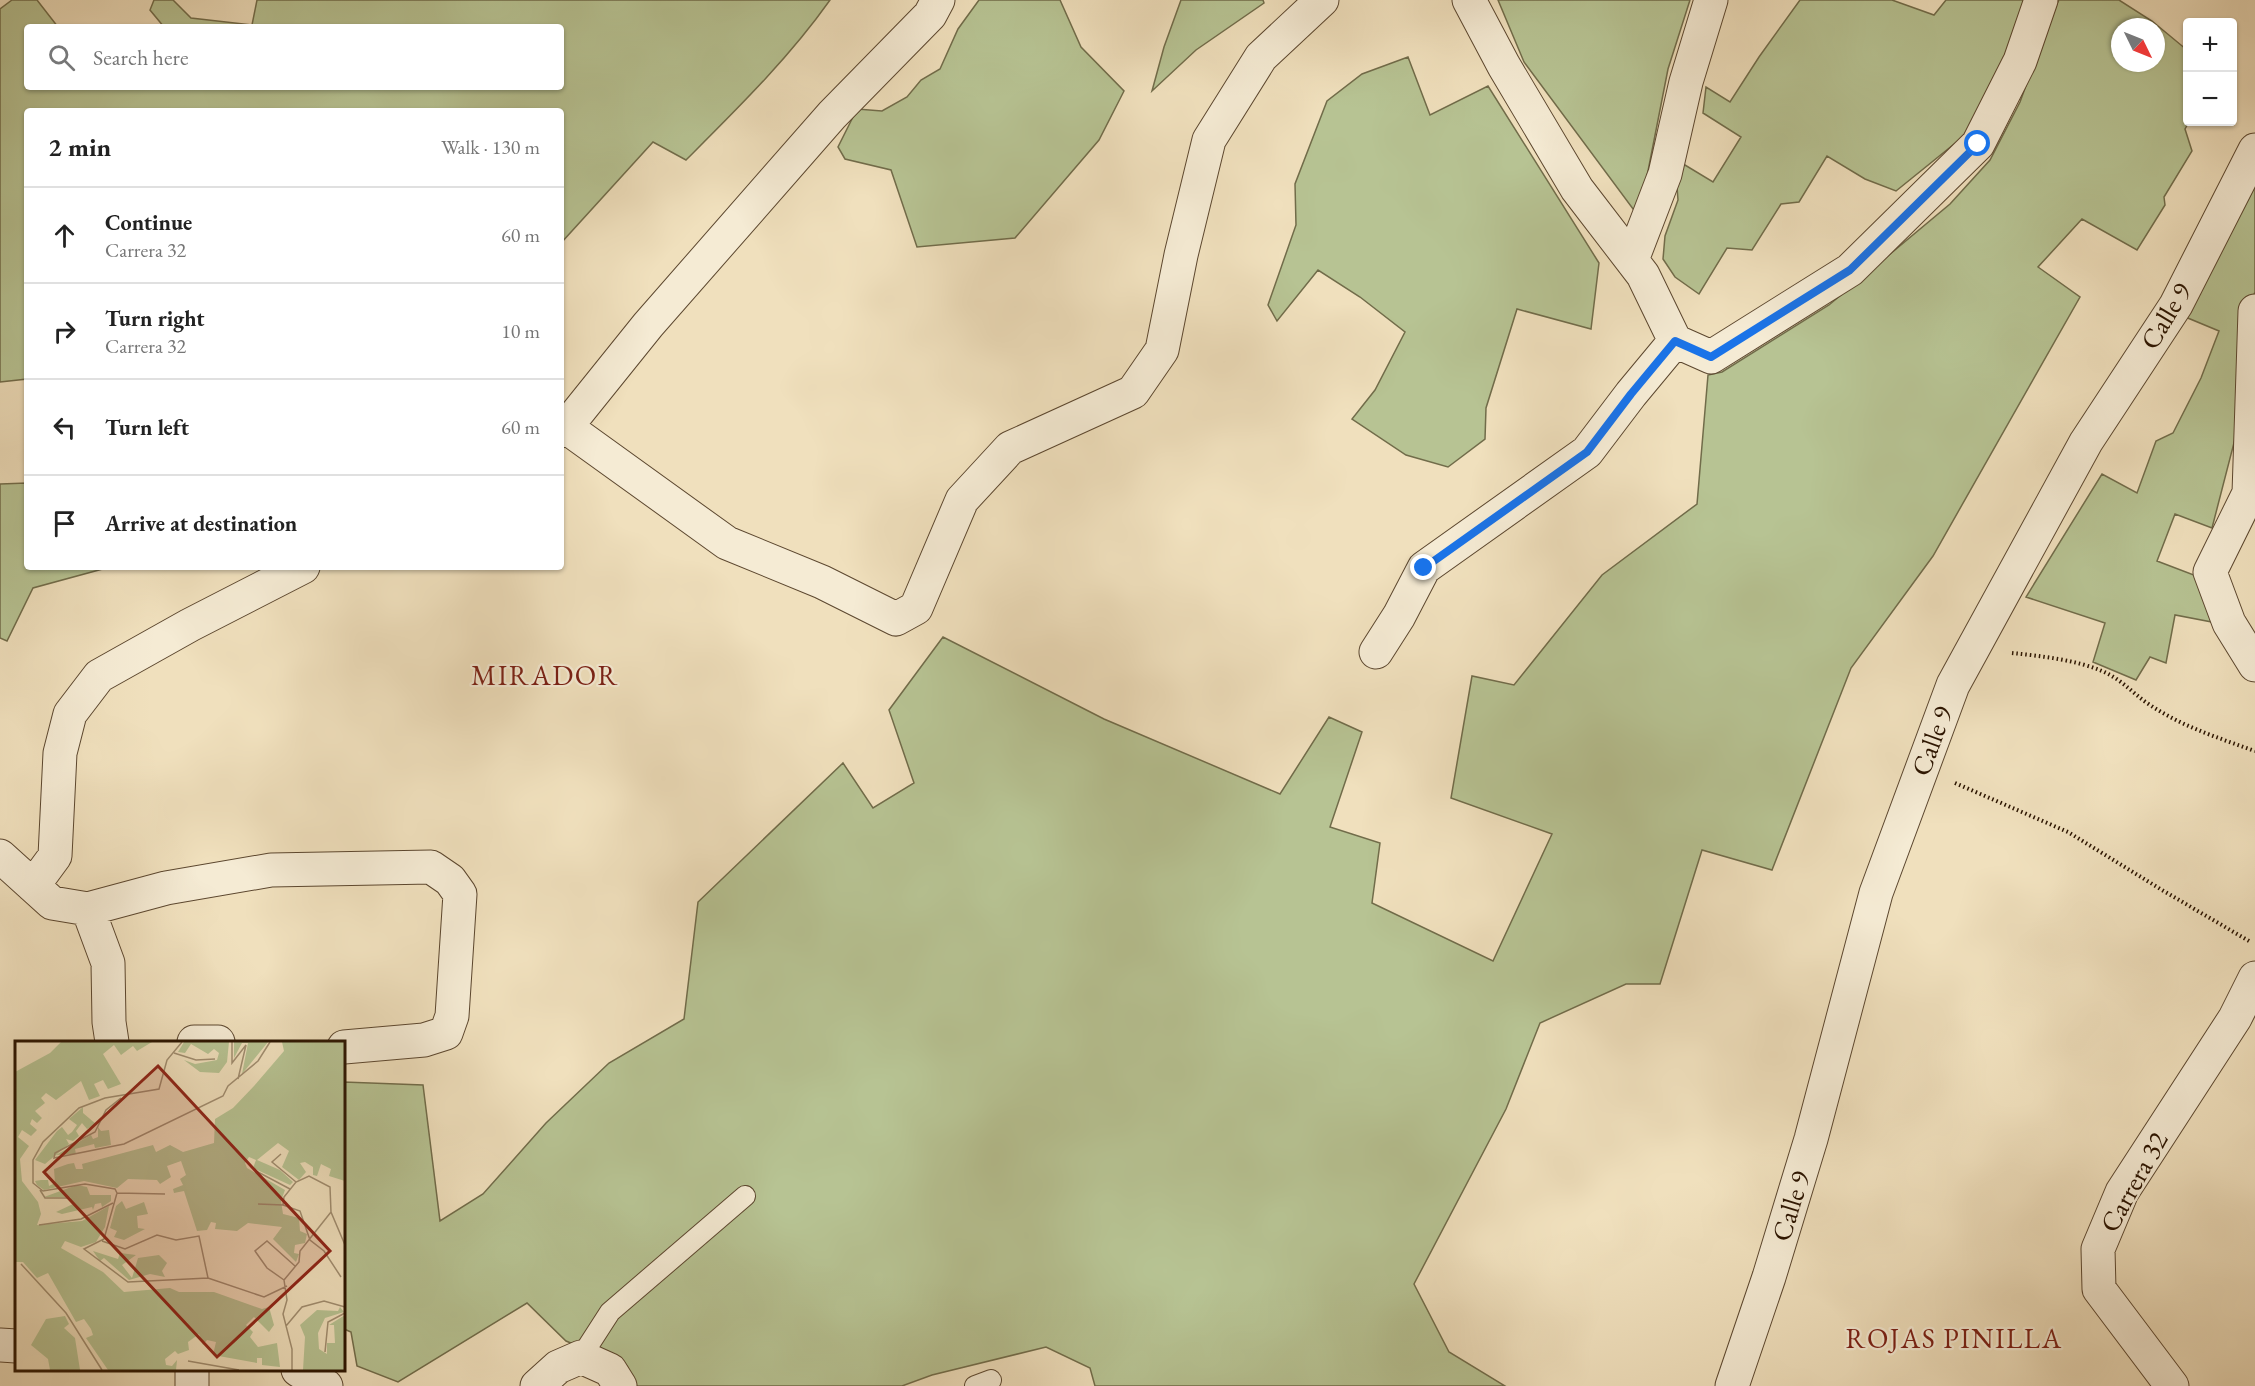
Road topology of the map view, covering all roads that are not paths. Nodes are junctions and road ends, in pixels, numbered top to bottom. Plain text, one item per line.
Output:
1 (938, 0) edge
2 (1322, 0) edge
3 (1469, 0) edge
4 (1712, 0) edge
5 (2042, 0) edge
6 (2255, 150) edge
7 (1632, 260) junction
8 (2255, 311) edge
9 (1675, 341) junction
10 (564, 429) edge
11 (297, 570) edge
12 (1376, 652) dead end
13 (2255, 665) edge
14 (0, 856) edge
15 (33, 886) junction
16 (88, 909) junction
17 (2255, 978) edge
18 (112, 1041) edge
19 (345, 1047) edge
20 (745, 1196) dead end
21 (0, 1345) edge
22 (15, 1346) edge
23 (581, 1357) junction
24 (300, 1371) edge
25 (326, 1386) edge
26 (537, 1386) edge
27 (620, 1386) edge
28 (1732, 1386) edge
29 (2172, 1386) edge

1 - 10 street
2 - 10 street
3 - 7 street
4 - 7 street
5 - 9 street
6 - 28 street, Calle 9
7 - 9 street
8 - 13 street
9 - 12 street
11 - 15 street
14 - 15 street
15 - 16 street
16 - 18 street
16 - 19 street
17 - 29 street, Carrera 32
20 - 23 lane
21 - 22 street
23 - 26 street
23 - 27 street
24 - 25 street

